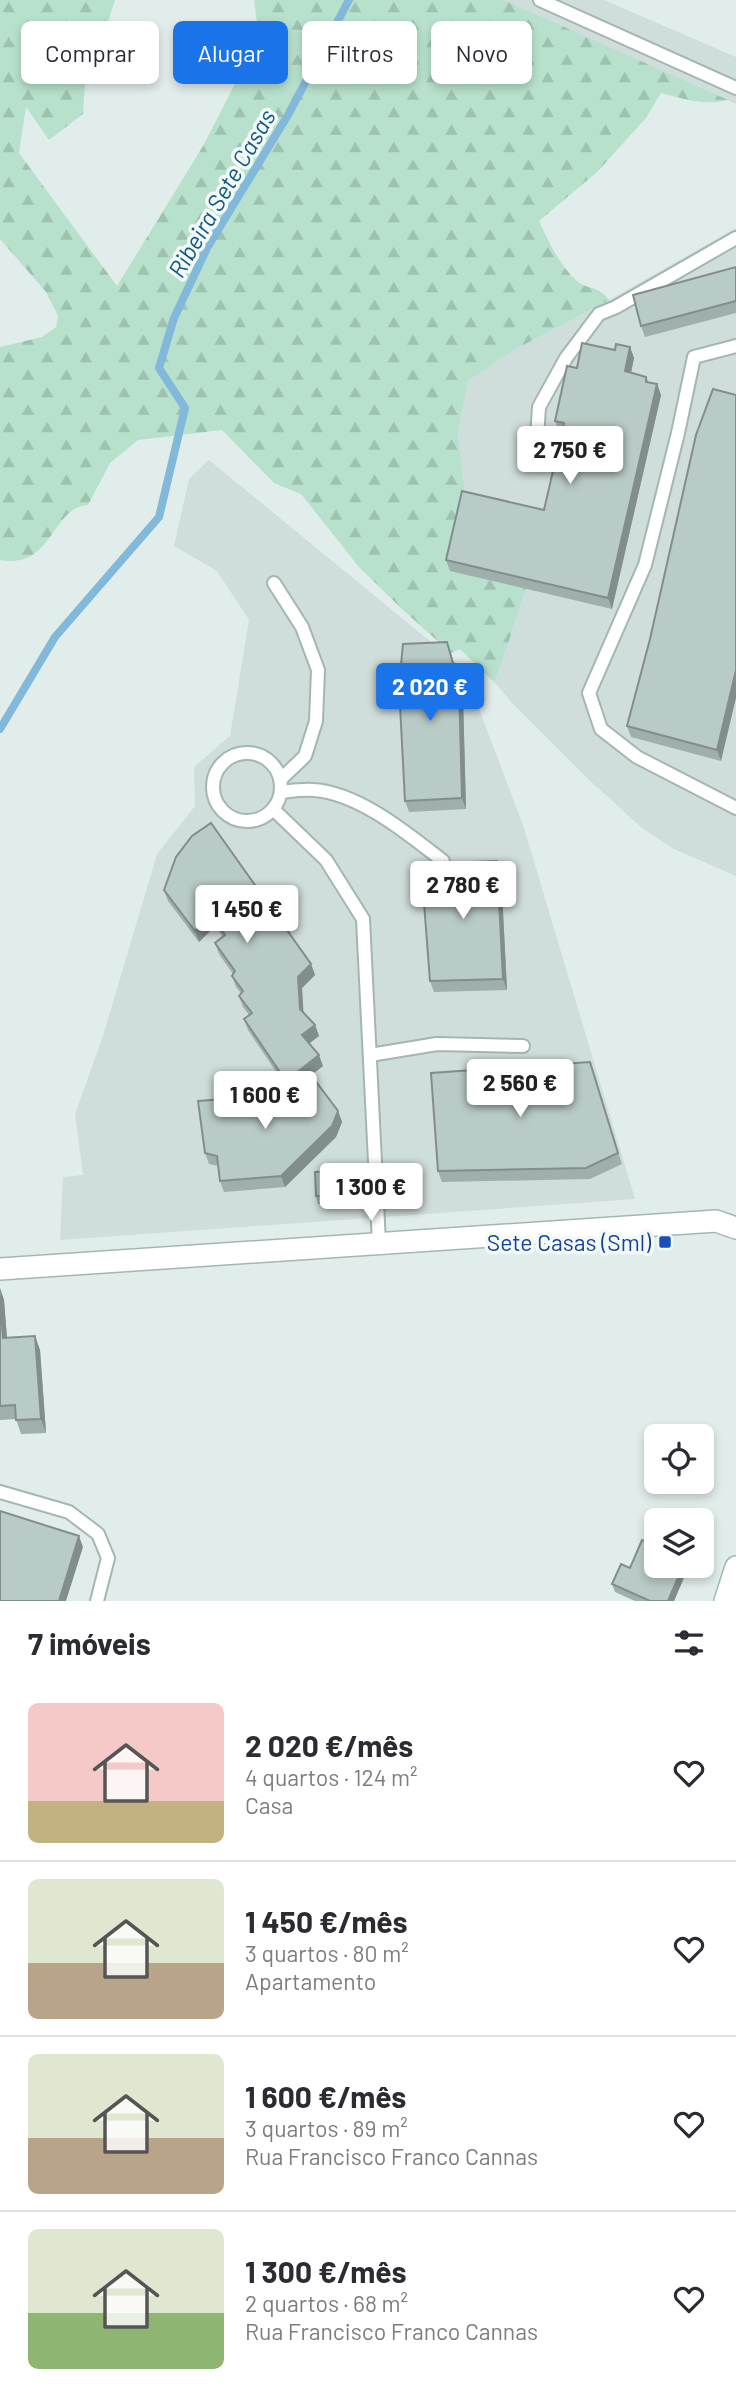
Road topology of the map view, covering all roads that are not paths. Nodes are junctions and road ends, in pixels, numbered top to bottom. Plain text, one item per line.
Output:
1 (540, 0) edge
2 (736, 88) edge
3 (736, 238) edge
4 (736, 346) edge
5 (536, 452) dead end
6 (274, 583) dead end
7 (281, 786) junction
8 (736, 808) edge
9 (273, 809) junction
10 (443, 861) edge
11 (523, 1046) dead end
12 (370, 1055) junction
13 (736, 1228) edge
14 (379, 1243) junction
15 (0, 1269) edge
16 (0, 1492) edge
17 (736, 1567) edge
18 (97, 1601) edge
19 (725, 1601) edge

1 - 2 lane
3 - 5 lane
4 - 8 lane
6 - 7 lane
7 - 9 lane
7 - 9 lane
7 - 10 lane
9 - 12 lane
11 - 12 lane
12 - 14 lane
13 - 14 street
14 - 15 street
16 - 18 lane
17 - 19 street

